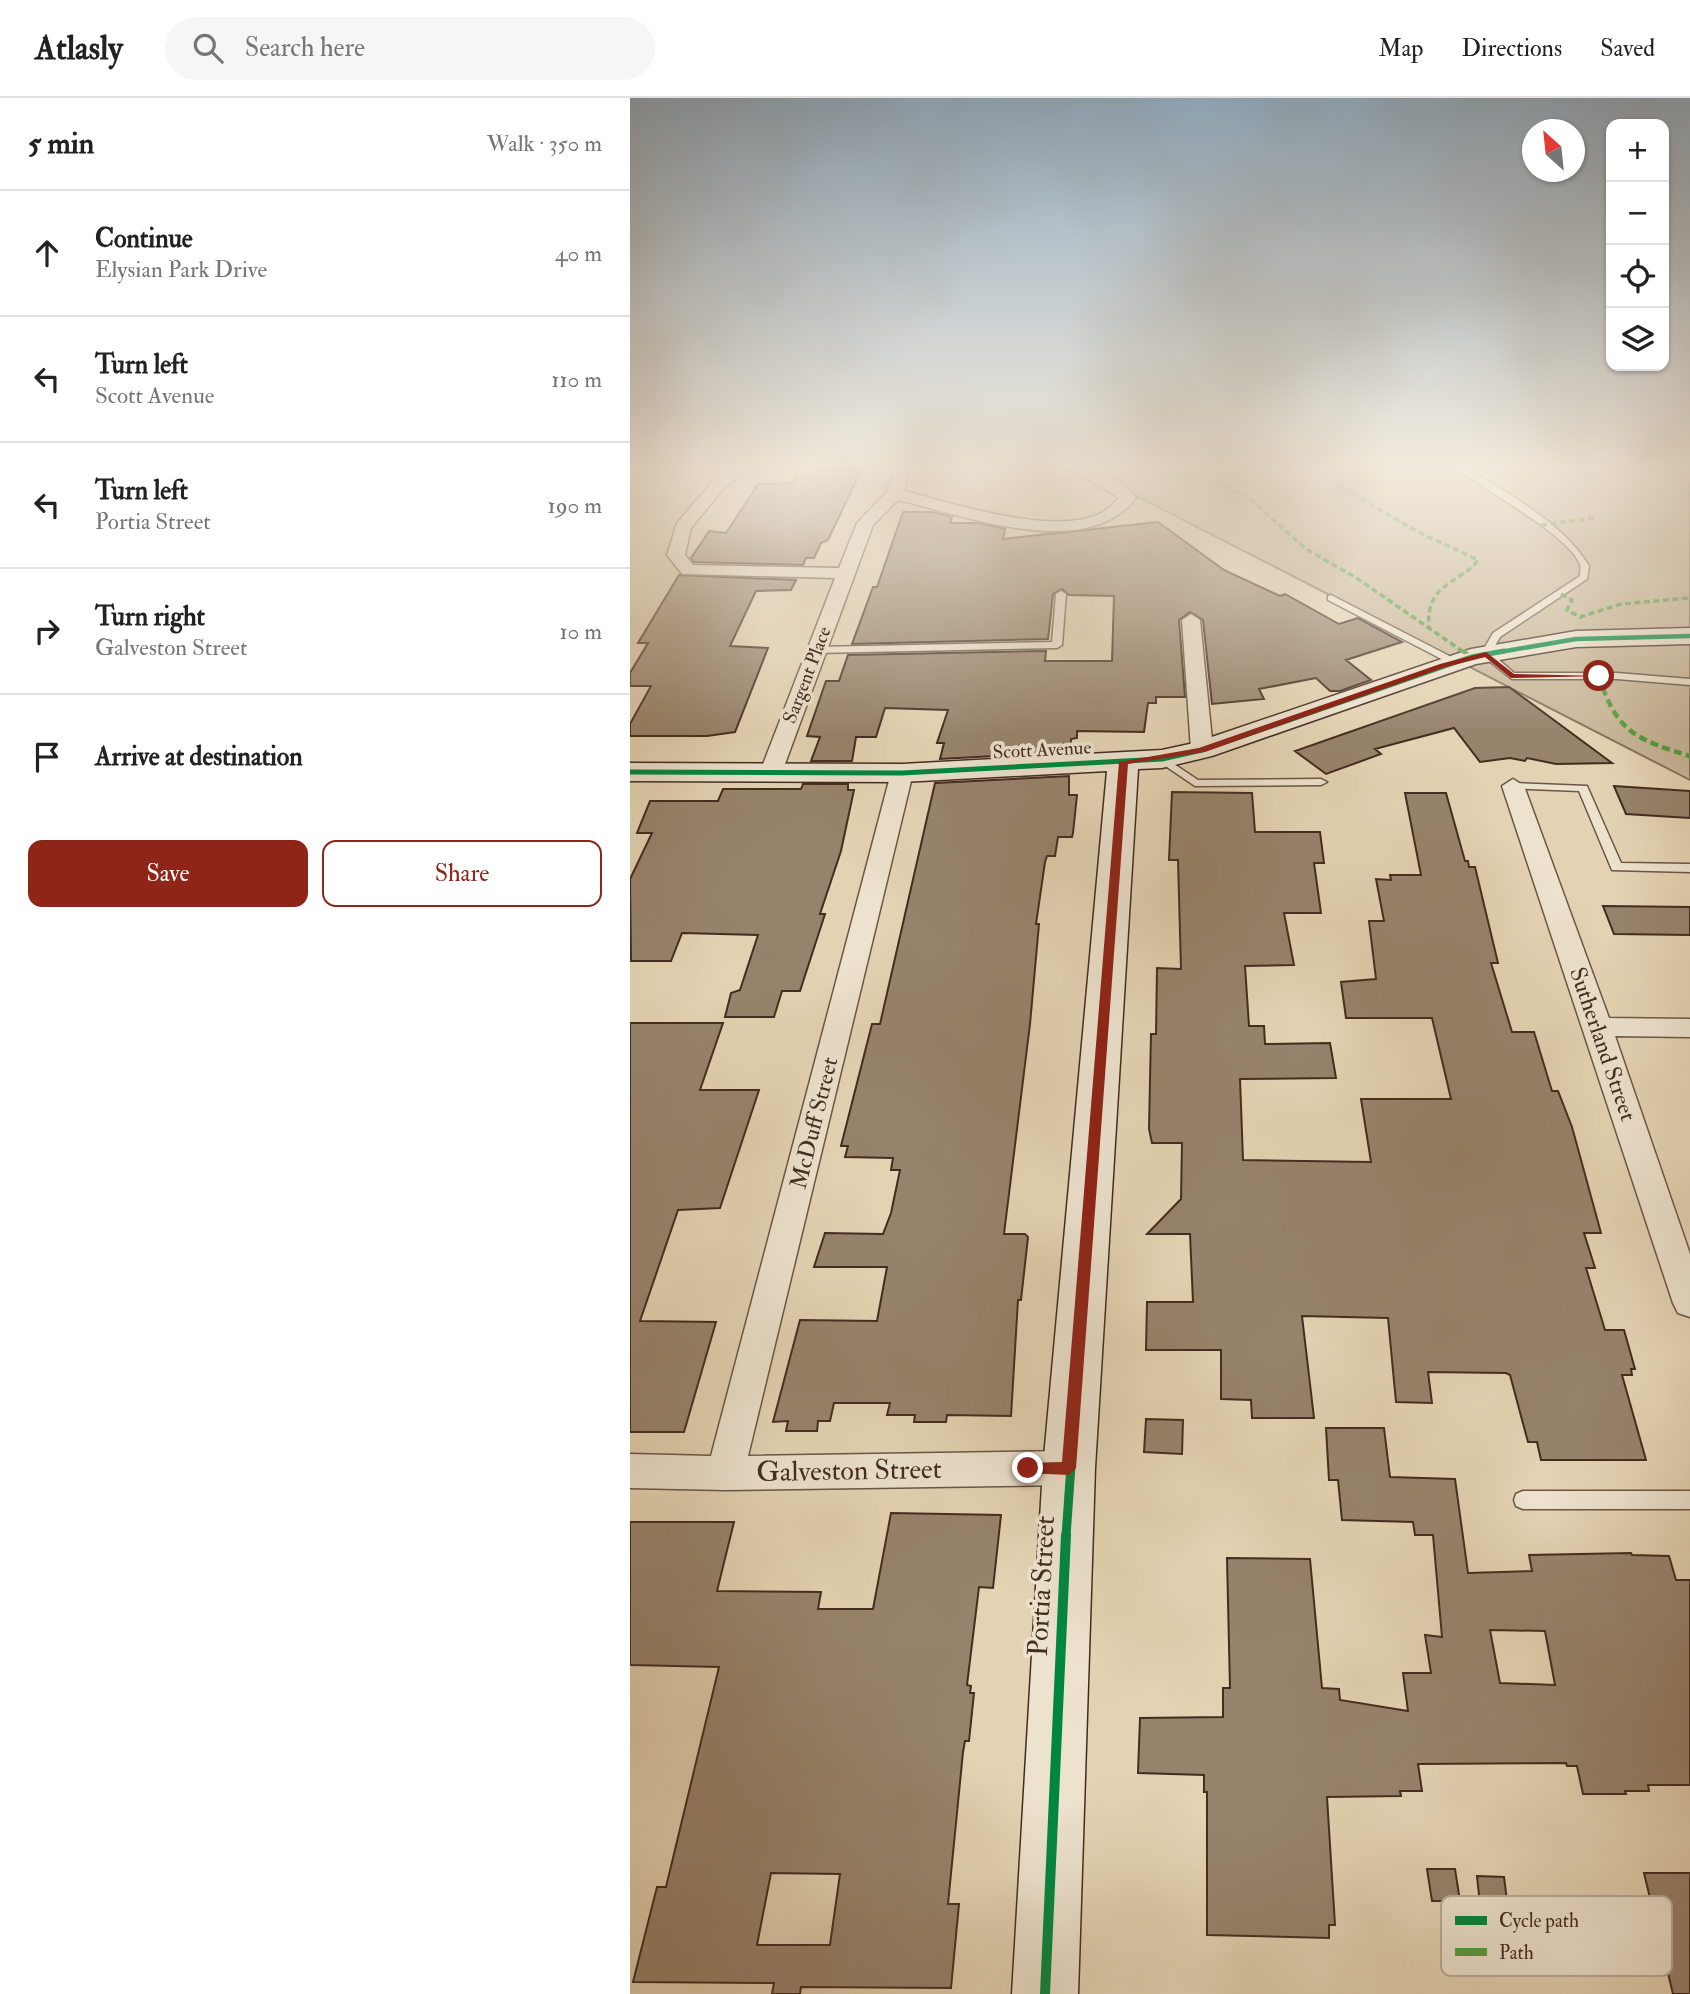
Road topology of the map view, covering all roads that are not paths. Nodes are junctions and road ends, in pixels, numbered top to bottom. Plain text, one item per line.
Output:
1 (679, 558) edge
2 (851, 558) edge
3 (1579, 558) edge
4 (846, 573) junction
5 (1061, 594) dead end
6 (1331, 598) dead end
7 (1191, 620) dead end
8 (1690, 636) edge
9 (817, 650) junction
10 (1486, 654) junction
11 (1454, 662) junction
12 (1690, 682) edge
13 (1202, 750) junction
14 (1142, 760) junction
15 (630, 772) edge
16 (771, 772) junction
17 (902, 773) junction
18 (1321, 782) dead end
19 (1513, 786) joint
20 (1690, 869) edge
21 (1598, 1027) junction
22 (1690, 1028) edge
23 (1690, 1303) edge
24 (1069, 1468) junction
25 (630, 1471) edge
26 (725, 1473) junction
27 (1523, 1500) dead end
28 (1690, 1500) edge
29 (1045, 1994) edge

1 - 4 street
2 - 4 street, Sargent Place
3 - 10 lane
4 - 9 street, Sargent Place
5 - 9 lane
6 - 11 lane
7 - 13 street
8 - 10 street, Scott Avenue
9 - 16 street, Sargent Place
10 - 11 street, Scott Avenue
10 - 12 lane
11 - 13 street, Scott Avenue
13 - 14 street, Scott Avenue
14 - 17 street, Scott Avenue
14 - 18 lane
14 - 24 street, Portia Street
15 - 16 street, Scott Avenue
16 - 17 street, Scott Avenue
17 - 26 street, McDuff Street
19 - 20 lane
19 - 21 street, Sutherland Street
21 - 22 street
21 - 23 street, Sutherland Street
24 - 26 street, Galveston Street
24 - 29 street, Portia Street
25 - 26 street, Galveston Street
27 - 28 lane

